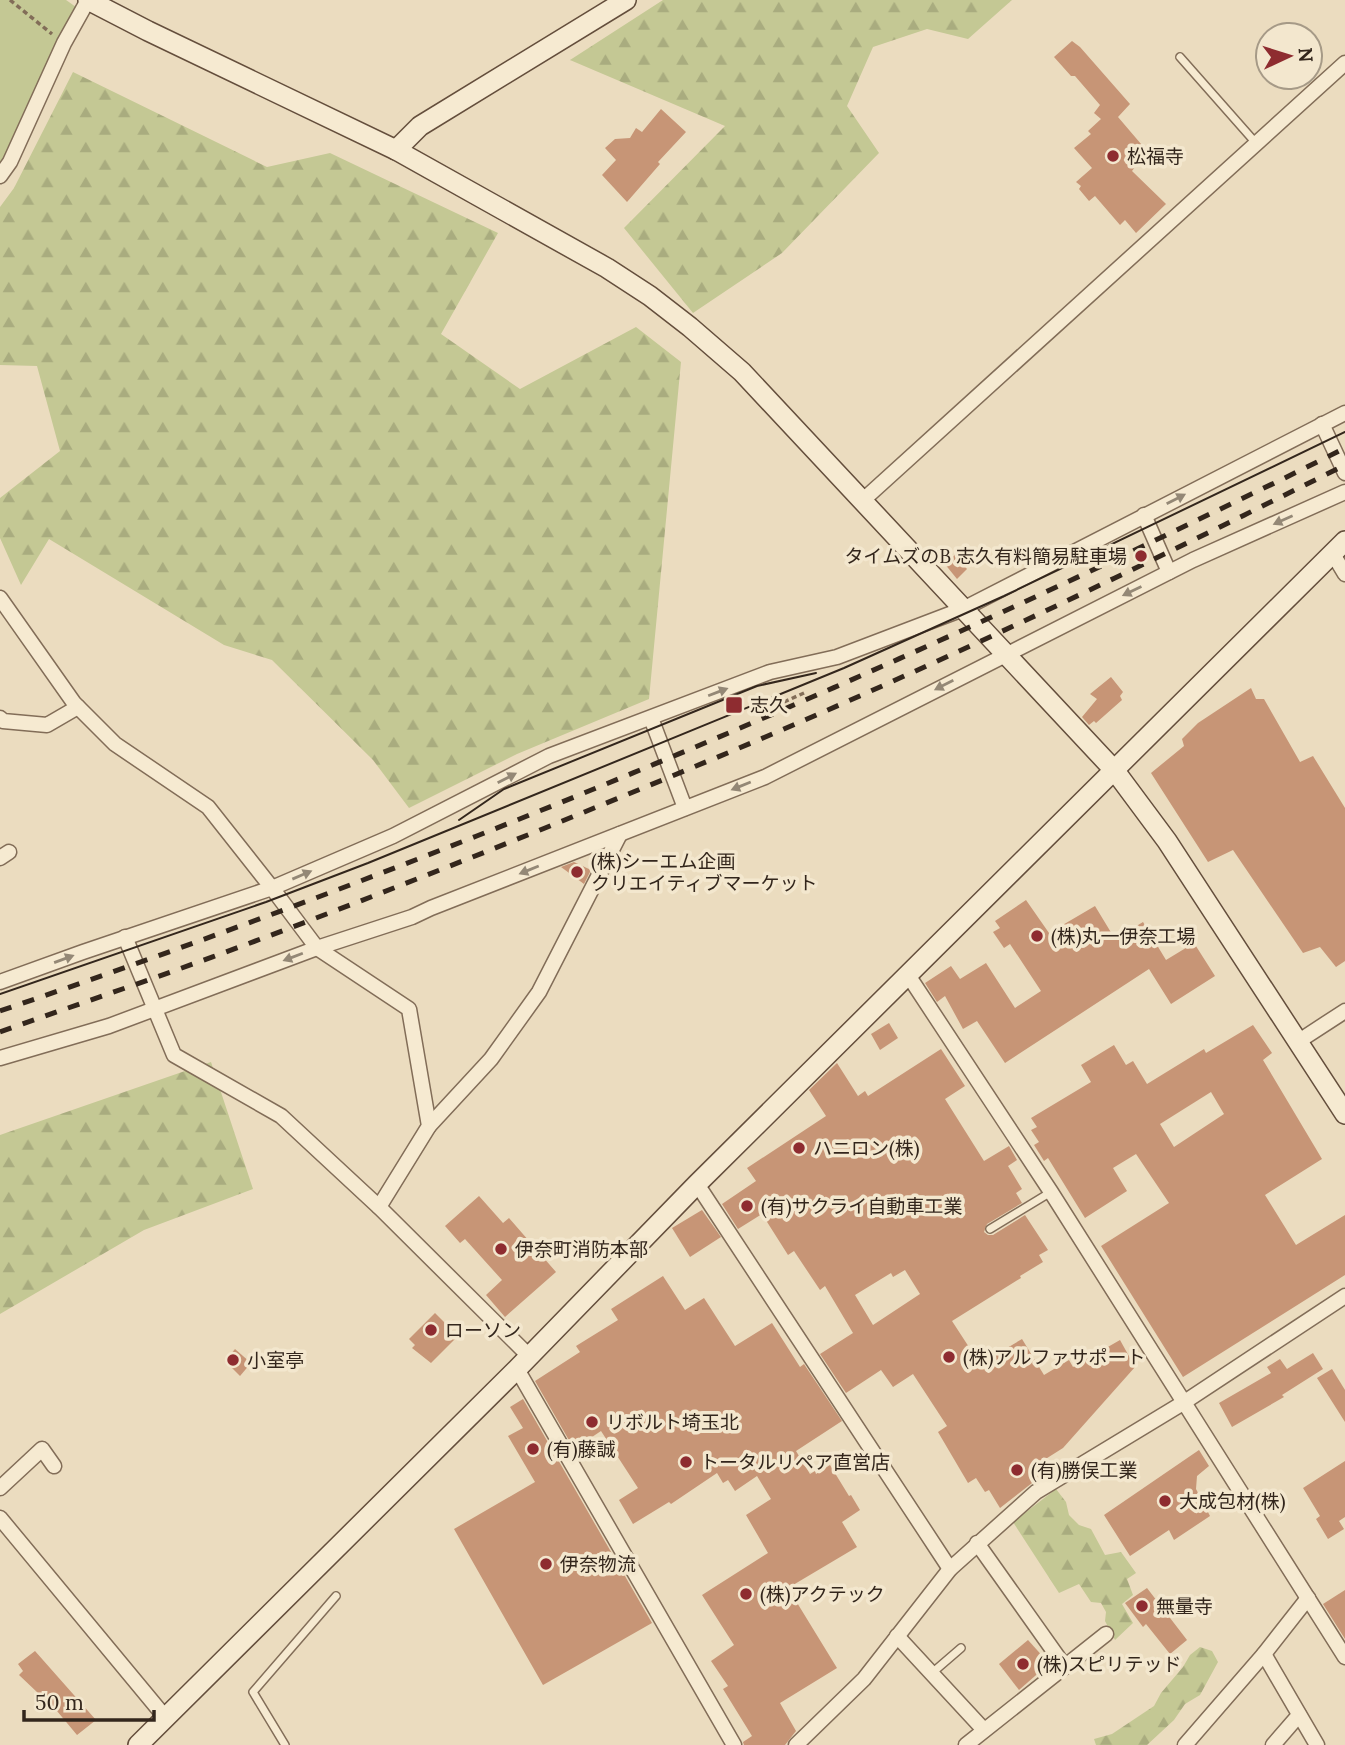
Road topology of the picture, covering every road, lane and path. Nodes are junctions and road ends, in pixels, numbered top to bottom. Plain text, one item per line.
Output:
1 (10, 0) edge
2 (88, 0) edge
3 (626, 0) edge
4 (64, 43) junction
5 (1180, 57) dead end
6 (1345, 63) edge
7 (1255, 142) junction
8 (396, 150) junction
9 (0, 176) edge
10 (1345, 413) edge
11 (1322, 425) junction
12 (1345, 474) edge
13 (1345, 492) edge
14 (861, 502) junction
15 (1144, 515) junction
16 (1339, 548) edge
17 (1169, 572) junction
18 (1345, 574) edge
19 (0, 598) edge
20 (963, 609) junction
21 (1005, 653) junction
22 (804, 693) dead end
23 (784, 702) dead end
24 (78, 707) junction
25 (0, 718) edge
26 (651, 718) junction
27 (1115, 771) junction
28 (685, 808) junction
29 (620, 834) junction
30 (272, 888) junction
31 (125, 937) junction
32 (317, 948) junction
33 (908, 975) junction
34 (0, 982) edge
35 (155, 1010) junction
36 (1345, 1012) edge
37 (1299, 1041) junction
38 (0, 1058) edge
39 (1343, 1107) edge
40 (429, 1126) junction
41 (697, 1184) junction
42 (1051, 1192) junction
43 (379, 1207) junction
44 (990, 1229) dead end
45 (1345, 1296) edge
46 (523, 1362) junction
47 (1183, 1403) junction
48 (54, 1466) dead end
49 (0, 1488) edge
50 (0, 1518) edge
51 (977, 1543) junction
52 (950, 1569) junction
53 (336, 1596) dead end
54 (1308, 1598) junction
55 (1106, 1634) dead end
56 (897, 1636) junction
57 (961, 1648) dead end
58 (1264, 1654) junction
59 (1345, 1657) edge
60 (1065, 1667) junction
61 (931, 1673) junction
62 (1300, 1715) junction
63 (165, 1717) junction
64 (984, 1730) junction
65 (138, 1745) edge
66 (285, 1745) edge
67 (734, 1745) edge
68 (796, 1745) edge
69 (966, 1745) edge
70 (1185, 1745) edge
71 (1273, 1745) edge
72 (1317, 1745) edge

1 - 4 path
2 - 4 street
2 - 8 street
3 - 8 street
4 - 9 street
5 - 7 lane
6 - 7 street
7 - 14 street
8 - 14 street
10 - 11 street
11 - 12 street
15 -> 11 street
13 -> 17 street
14 - 20 street
15 - 17 street
15 - 20 street
16 - 18 street
16 - 27 street
17 -> 21 street
19 - 24 street
20 - 21 street
26 -> 20 street
21 - 27 street
21 -> 28 street
22 - 23 path
24 - 25 street
24 - 30 street
26 - 28 street
30 -> 26 street
27 - 33 street
27 - 37 street
28 - 29 street
29 -> 32 street
29 - 40 street
30 - 31 street
30 - 32 street
34 -> 31 street
31 - 35 street
32 -> 35 street
32 - 40 street
33 - 41 street
33 - 42 street
35 - 38 street
35 - 43 street
36 - 37 street
37 - 39 street
40 - 43 street
41 - 46 street
41 - 52 street
42 - 44 lane
42 - 47 street
43 - 46 street
45 - 47 street
46 - 63 street
46 - 67 street
47 - 51 street
47 - 54 street
48 - 49 street
50 - 63 street
51 - 52 street
51 - 60 street
52 - 56 street
53 - 66 lane
54 - 58 street
54 - 59 street
55 - 60 street
56 - 61 street
56 - 68 street
57 - 61 lane
58 - 62 street
58 - 70 street
60 - 64 street
61 - 64 street
62 - 71 street
62 - 72 street
63 - 65 street
64 - 69 street

